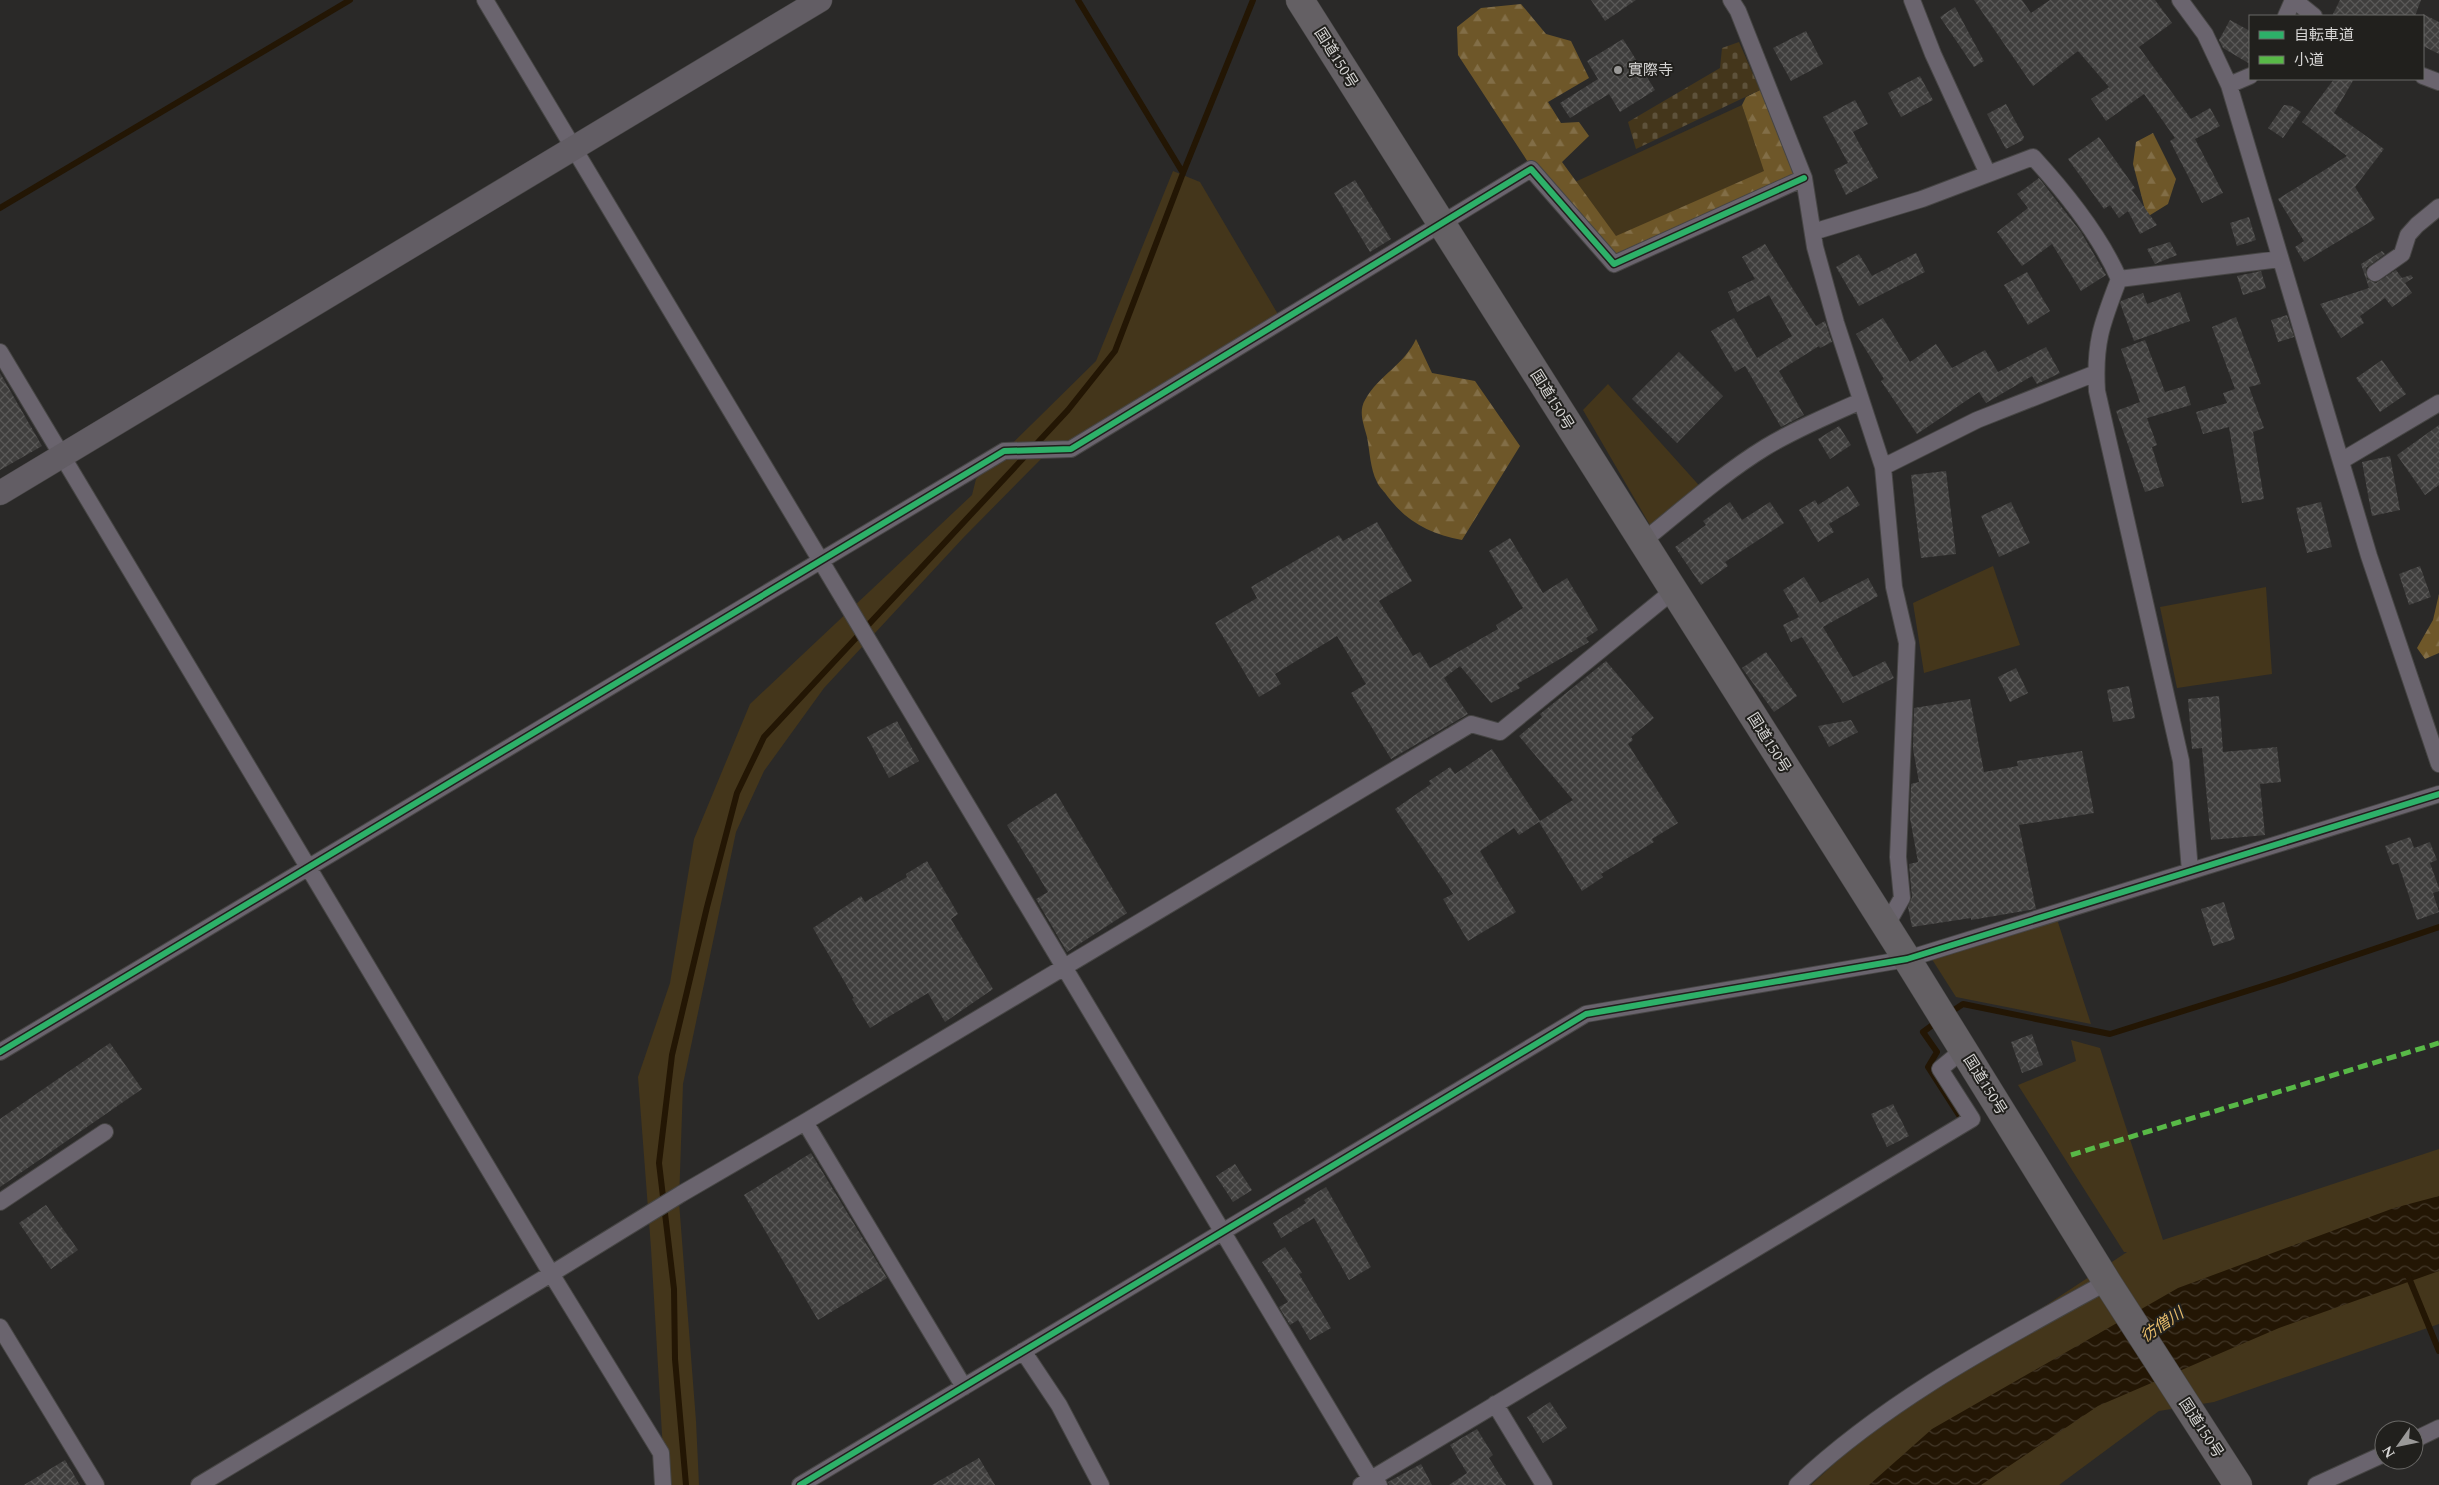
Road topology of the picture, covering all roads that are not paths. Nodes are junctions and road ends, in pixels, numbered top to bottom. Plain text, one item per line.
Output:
1 (486, 0) edge
2 (820, 0) edge
3 (1300, 0) edge
4 (1731, 0) edge
5 (1912, 0) edge
6 (2180, 0) edge
7 (2294, 0) edge
8 (2286, 15) edge
9 (2313, 15) edge
10 (2249, 76) edge
11 (2424, 76) edge
12 (2439, 82) edge
13 (2229, 86) junction
14 (574, 148) junction
15 (1988, 174) junction
16 (1804, 178) junction
17 (2439, 207) edge
18 (1441, 225) junction
19 (1813, 232) junction
20 (2280, 259) junction
21 (2375, 273) dead end
22 (2119, 279) junction
23 (0, 352) edge
24 (2096, 373) junction
25 (1861, 401) junction
26 (2439, 403) edge
27 (62, 456) junction
28 (2341, 460) junction
29 (1883, 467) junction
30 (0, 493) edge
31 (1642, 542) junction
32 (822, 561) junction
33 (1673, 592) junction
34 (2439, 764) edge
35 (2439, 794) edge
36 (307, 868) junction
37 (2190, 871) junction
38 (1886, 926) junction
39 (1907, 959) junction
40 (1065, 967) junction
41 (1963, 1050) junction
42 (0, 1052) edge
43 (805, 1122) junction
44 (105, 1132) dead end
45 (0, 1202) edge
46 (1222, 1232) junction
47 (551, 1274) junction
48 (2107, 1282) junction
49 (0, 1327) edge
50 (1024, 1351) junction
51 (964, 1387) junction
52 (1498, 1409) junction
53 (2439, 1428) edge
54 (2424, 1435) edge
55 (2374, 1459) edge
56 (821, 1479) edge
57 (1371, 1482) edge
58 (96, 1485) edge
59 (199, 1485) edge
60 (663, 1485) edge
61 (800, 1485) edge
62 (1101, 1485) edge
63 (1544, 1485) edge
64 (1797, 1485) edge
65 (2238, 1485) edge
66 (2316, 1485) edge

1 - 14 street
2 - 14 street
3 - 18 highway, 国道150号
4 - 16 street
5 - 15 street
6 - 13 street
7 - 8 street
7 - 9 street
10 - 13 street
11 - 12 street
13 - 20 street
14 - 27 street
14 - 32 street
15 - 19 street
15 - 22 street
16 - 18 street
16 - 19 street
17 - 21 street
18 - 31 highway, 国道150号
18 - 32 street
19 - 25 street
20 - 22 street
20 - 28 street
22 - 24 street
23 - 27 street
24 - 29 street
24 - 37 street
25 - 29 street
25 - 31 street
26 - 28 street
27 - 30 street
27 - 36 street
28 - 34 street
29 - 38 street
31 - 33 highway, 国道150号
32 - 36 street
32 - 40 street
33 - 38 highway, 国道150号
33 - 40 street
35 - 37 street
36 - 42 street
36 - 47 street
37 - 39 street
38 - 39 highway, 国道150号
39 - 41 highway, 国道150号
39 - 46 street
40 - 43 street
40 - 46 street
41 - 48 highway, 国道150号
41 - 52 street
43 - 47 street
43 - 51 street
44 - 45 street
46 - 50 street
46 - 57 street
47 - 59 street
47 - 60 street
48 - 64 street
48 - 65 highway, 国道150号
49 - 58 street
50 - 51 street
50 - 62 street
51 - 56 street
52 - 57 street
52 - 63 street
53 - 54 street
55 - 66 street
56 - 61 street

